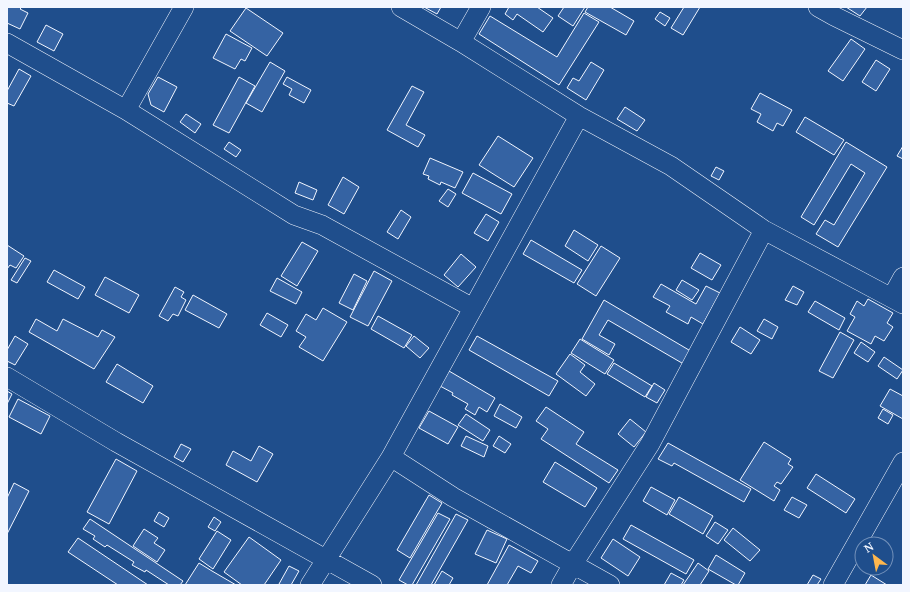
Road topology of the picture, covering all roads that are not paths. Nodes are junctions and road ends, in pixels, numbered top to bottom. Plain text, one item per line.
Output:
1 (184, 7) edge
2 (401, 7) edge
3 (481, 7) edge
4 (818, 7) edge
5 (460, 42) junction
6 (7, 43) edge
7 (903, 50) edge
8 (126, 110) junction
9 (578, 116) junction
10 (764, 230) junction
11 (903, 278) edge
12 (897, 301) edge
13 (473, 308) junction
14 (7, 377) edge
15 (391, 457) junction
16 (903, 462) edge
17 (326, 559) junction
18 (573, 564) junction
19 (310, 585) edge
20 (372, 585) edge
21 (561, 585) edge
22 (610, 585) edge
23 (833, 585) edge

1 - 8 street
2 - 5 street
3 - 5 street
4 - 7 street
5 - 9 street
6 - 8 street
8 - 13 street
9 - 10 street
9 - 13 street
10 - 12 street
10 - 18 street
11 - 12 street
13 - 15 street
14 - 17 street
15 - 17 street
15 - 18 street
16 - 23 street
17 - 19 street
17 - 20 street
18 - 21 street
18 - 22 street

